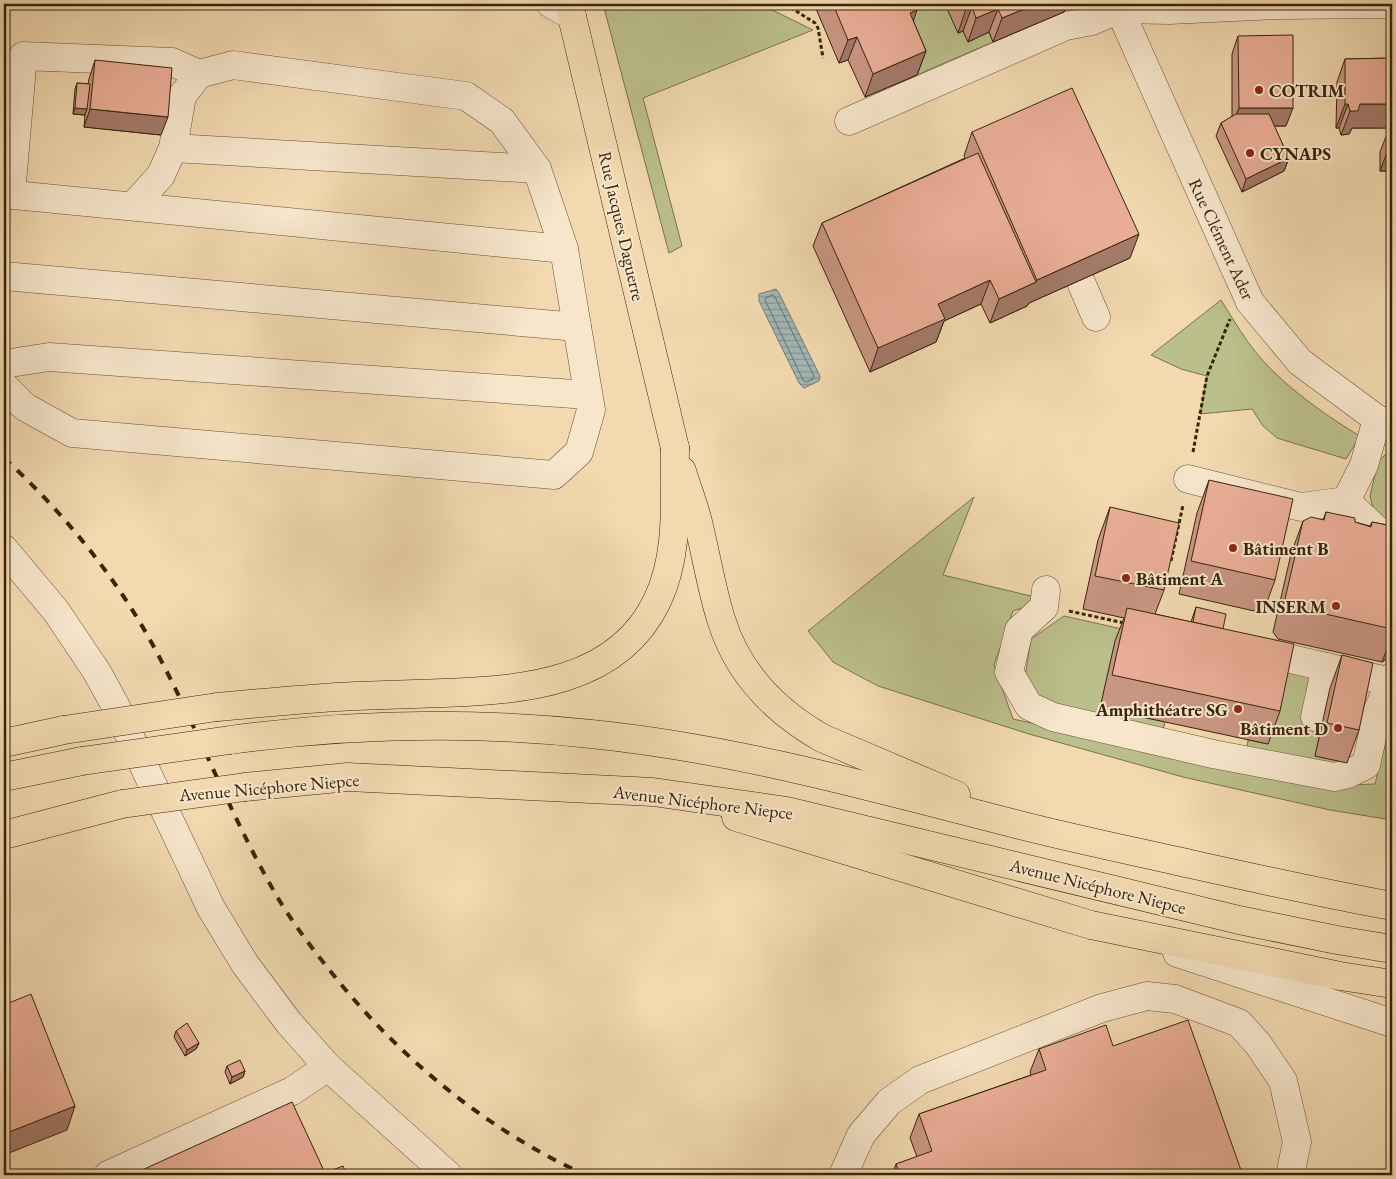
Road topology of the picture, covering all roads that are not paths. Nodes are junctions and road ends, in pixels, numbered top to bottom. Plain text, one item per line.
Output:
1 (1387, 4) edge
2 (1118, 6) edge
3 (564, 8) edge
4 (200, 74) junction
5 (849, 121) dead end
6 (173, 148) junction
7 (537, 169) junction
8 (7, 194) edge
9 (133, 206) junction
10 (564, 249) junction
11 (4, 276) edge
12 (1080, 280) edge
13 (1096, 317) dead end
14 (577, 327) junction
15 (4, 364) edge
16 (4, 386) edge
17 (588, 395) junction
18 (1385, 422) edge
19 (675, 448) junction
20 (1188, 479) road end
21 (1346, 501) junction
22 (1392, 544) edge
23 (4, 549) edge
24 (1045, 598) road end
25 (1278, 656) edge
26 (1326, 667) junction
27 (1392, 679) edge
28 (1315, 717) dead end
29 (4, 743) edge
30 (4, 777) edge
31 (653, 792) junction
32 (1041, 830) junction
33 (4, 835) edge
34 (1392, 906) edge
35 (1091, 925) junction
36 (1392, 949) edge
37 (1392, 984) edge
38 (1392, 1023) edge
39 (328, 1067) junction
40 (108, 1175) edge
41 (448, 1175) edge
42 (843, 1175) edge
43 (1290, 1175) edge

1 - 2 street
2 - 5 street
2 - 18 street, Rue Clément Ader
3 - 19 main road, Rue Jacques Daguerre
4 - 6 street
4 - 7 street
4 - 8 street
6 - 7 street
6 - 9 street
7 - 10 street
8 - 9 street
9 - 10 street
10 - 14 street
11 - 14 street
12 - 13 street
14 - 17 street
15 - 17 street
16 - 17 street
18 - 21 street
19 - 29 main road, bridge
19 - 32 main road
20 - 21 street
21 - 22 street
23 - 39 street
24 - 27 street
25 - 26 street
26 - 27 street
26 - 28 street
30 - 32 main road, bridge
31 - 33 main road, Avenue Nicéphore Niepce, bridge
31 - 35 main road
31 - 36 main road, Avenue Nicéphore Niepce
32 - 34 main road
35 - 37 main road
35 - 38 street
39 - 40 street
39 - 41 street
42 - 43 street

